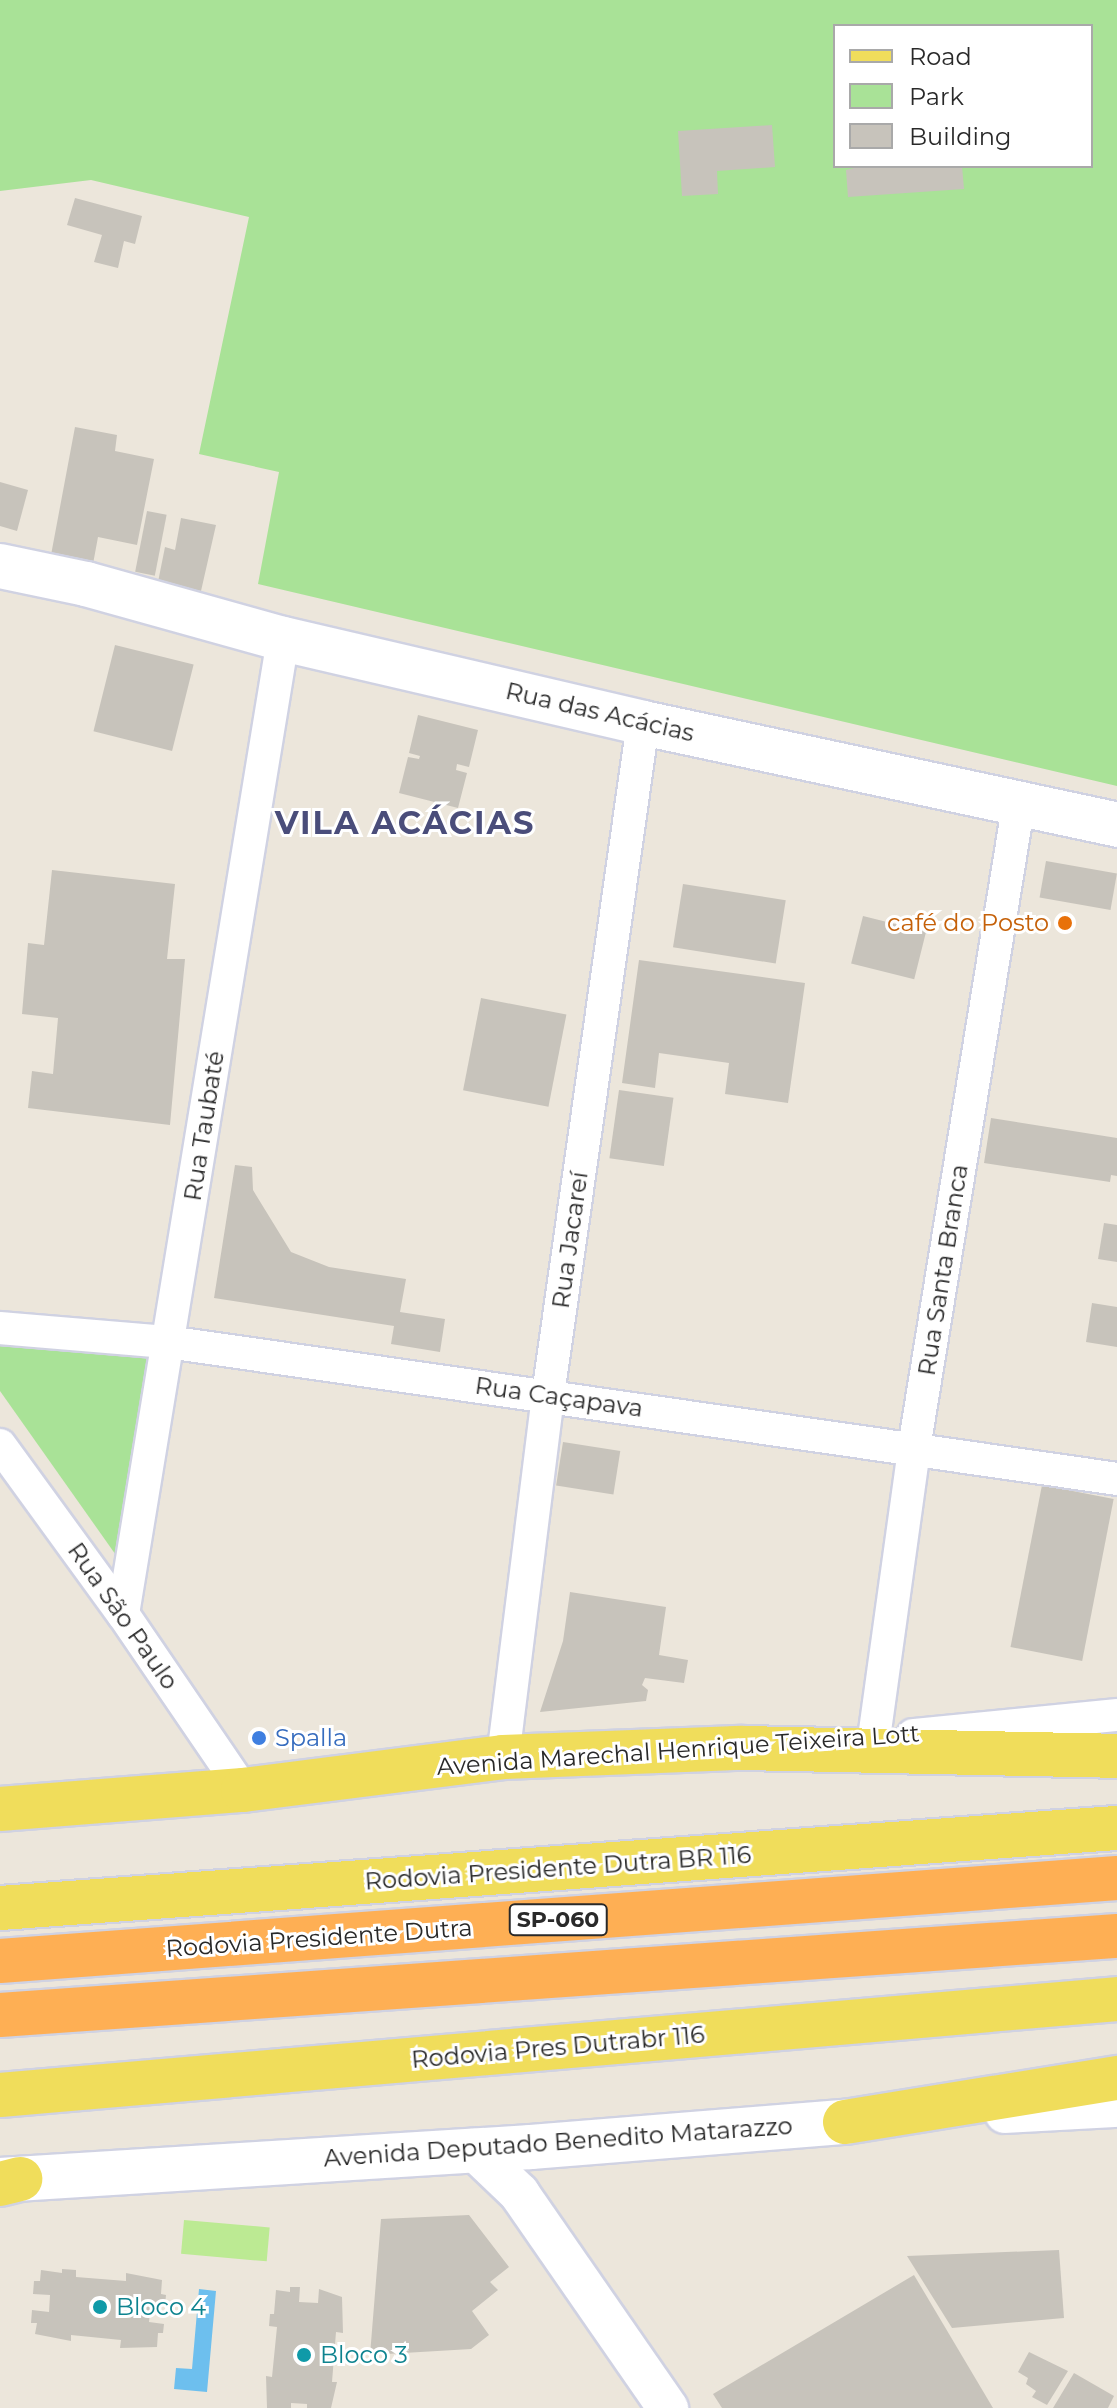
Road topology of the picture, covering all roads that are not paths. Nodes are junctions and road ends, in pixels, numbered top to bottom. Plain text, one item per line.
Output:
1 (0, 566) edge
2 (86, 584) junction
3 (0, 596) edge
4 (283, 639) junction
5 (643, 723) junction
6 (1019, 802) junction
7 (1117, 825) edge
8 (0, 1328) edge
9 (168, 1342) junction
10 (548, 1395) junction
11 (0, 1445) edge
12 (914, 1448) junction
13 (1117, 1479) edge
14 (123, 1614) junction
15 (1117, 1715) edge
16 (874, 1738) junction
17 (742, 1748) junction
18 (1117, 1756) edge
19 (503, 1757) junction
20 (243, 1790) junction
21 (0, 1809) edge
22 (1117, 1828) edge
23 (1117, 1878) edge
24 (0, 1908) edge
25 (1117, 1936) edge
26 (0, 1961) edge
27 (1117, 1999) edge
28 (0, 2015) edge
29 (1117, 2078) edge
30 (0, 2095) edge
31 (1117, 2107) edge
32 (845, 2122) junction
33 (531, 2147) junction
34 (473, 2149) junction
35 (7, 2181) edge
36 (519, 2193) junction
37 (660, 2402) edge

1 - 2 main road, Rua das Acácias
2 - 3 main road
2 - 4 main road, Rua das Acácias
4 - 5 main road, Rua das Acácias
4 - 9 street, Rua Taubaté
5 - 6 main road, Rua das Acácias
5 - 10 street, Rua Jacareí
6 - 7 main road, Rua das Acácias
6 - 12 street, Rua Santa Branca
8 - 9 street, Rua Caçapava
9 - 10 street, Rua Caçapava
9 - 14 street, Rua Taubaté
10 - 12 street, Rua Caçapava
10 - 19 street, Rua Jacareí
11 - 14 street, Rua São Paulo
12 - 13 street, Rua Caçapava
12 - 16 street, Rua Santa Branca
14 - 20 street, Rua São Paulo
15 - 16 street, Avenida Marechal Henrique Teixeira Lott
16 - 17 street, Avenida Marechal Henrique Teixeira Lott
17 - 18 main road
17 - 19 main road, Avenida Marechal Henrique Teixeira Lott
19 - 20 main road, Avenida Marechal Henrique Teixeira Lott
20 - 21 main road, Avenida Marechal Henrique Teixeira Lott
22 - 24 main road, Rodovia Presidente Dutra BR 116
23 - 26 highway, Rodovia Presidente Dutra / SP-060
25 - 28 highway, SP-060
27 - 30 main road, Rodovia Pres Dutrabr 116
29 - 32 main road
31 - 32 street, Avenida Deputado Benedito Matarazzo
32 - 33 main road, Avenida Deputado Benedito Matarazzo
33 - 34 main road, Avenida Deputado Benedito Matarazzo
33 - 36 street
34 - 35 main road, Avenida Deputado Benedito Matarazzo
34 - 36 street
36 - 37 street

